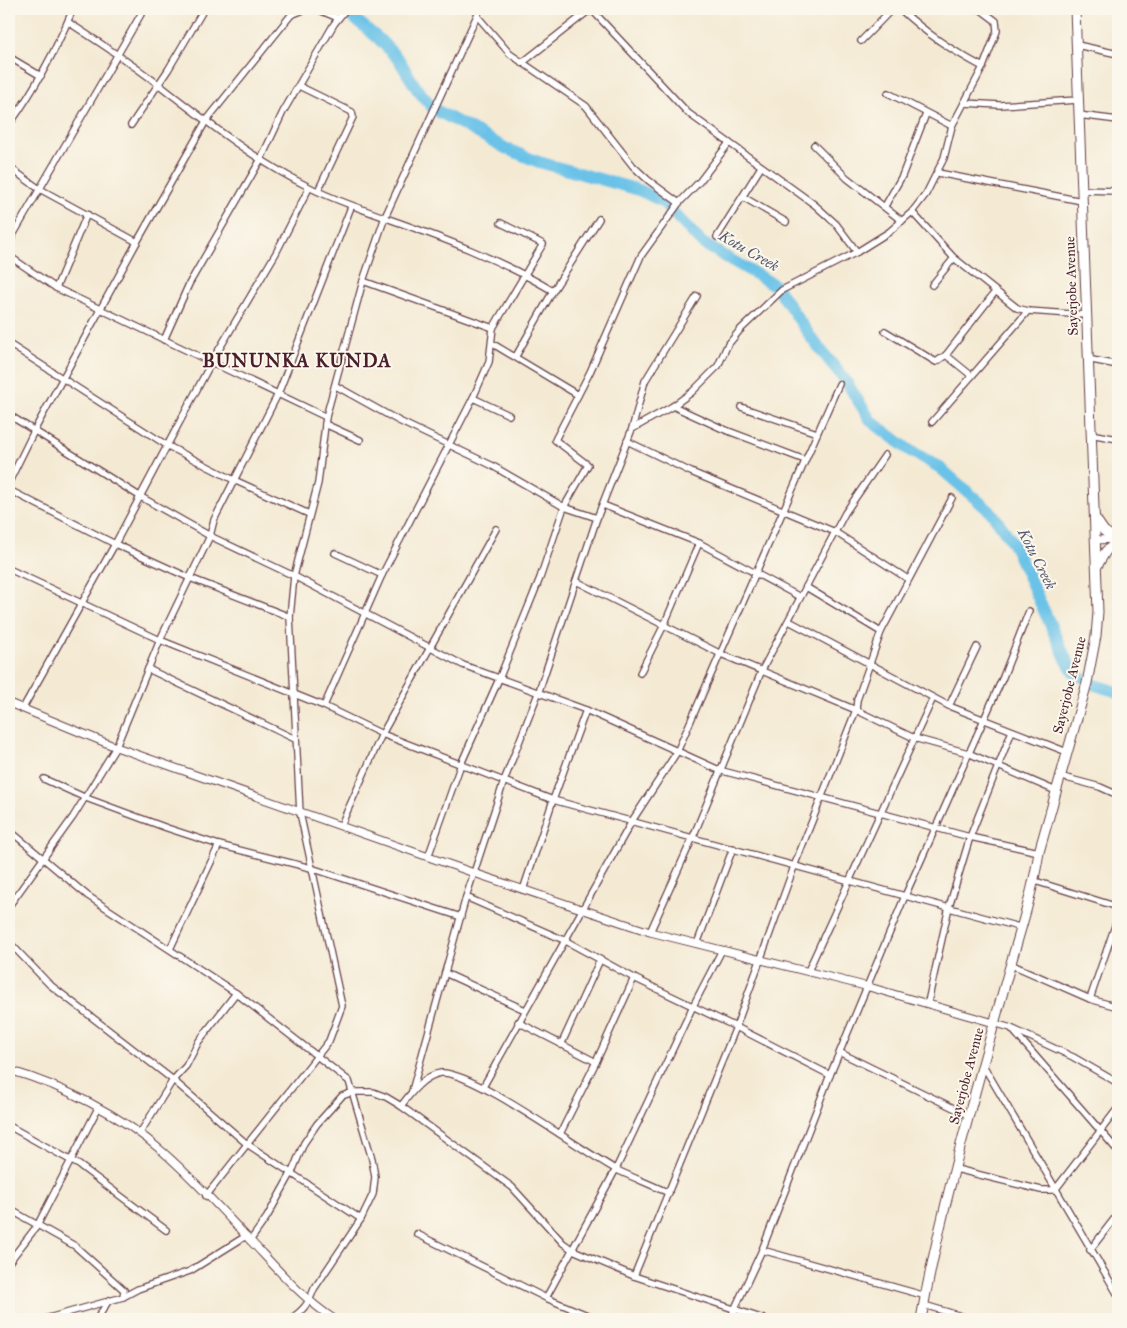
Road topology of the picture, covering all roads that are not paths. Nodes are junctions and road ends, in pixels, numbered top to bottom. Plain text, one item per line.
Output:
1 (73, 9) edge
2 (144, 9) edge
3 (204, 9) edge
4 (306, 9) edge
5 (317, 9) edge
6 (346, 9) edge
7 (480, 9) edge
8 (602, 9) edge
9 (892, 9) edge
10 (900, 9) edge
11 (980, 9) edge
12 (1075, 9) edge
13 (596, 13) junction
14 (478, 17) junction
15 (338, 18) junction
16 (68, 22) junction
17 (861, 41) dead end
18 (1077, 45) junction
19 (118, 54) junction
20 (1118, 54) edge
21 (9, 57) edge
22 (522, 62) junction
23 (983, 67) junction
24 (41, 76) junction
25 (158, 84) junction
26 (299, 86) junction
27 (888, 93) dead end
28 (1078, 100) junction
29 (964, 103) junction
30 (926, 114) junction
31 (1078, 114) junction
32 (1118, 120) edge
33 (206, 121) junction
34 (131, 124) dead end
35 (9, 125) edge
36 (952, 126) junction
37 (729, 143) junction
38 (814, 145) dead end
39 (261, 159) junction
40 (9, 167) edge
41 (761, 167) junction
42 (938, 173) junction
43 (38, 188) junction
44 (309, 188) junction
45 (1082, 190) junction
46 (318, 191) junction
47 (1118, 191) edge
48 (743, 197) junction
49 (1082, 201) junction
50 (679, 203) junction
51 (885, 206) junction
52 (351, 207) junction
53 (912, 212) junction
54 (87, 214) junction
55 (385, 217) junction
56 (599, 219) dead end
57 (902, 221) junction
58 (786, 222) dead end
59 (501, 223) dead end
60 (717, 237) dead end
61 (9, 242) edge
62 (137, 242) junction
63 (857, 252) junction
64 (9, 256) edge
65 (954, 258) junction
66 (526, 275) junction
67 (363, 281) junction
68 (932, 285) dead end
69 (56, 288) junction
70 (553, 291) junction
71 (995, 292) junction
72 (696, 296) dead end
73 (101, 311) junction
74 (1028, 311) junction
75 (1086, 315) junction
76 (493, 328) junction
77 (884, 331) dead end
78 (164, 340) junction
79 (9, 344) edge
80 (493, 344) junction
81 (946, 355) junction
82 (516, 356) junction
83 (1087, 359) junction
84 (211, 363) junction
85 (1118, 365) edge
86 (972, 376) junction
87 (64, 378) junction
88 (839, 384) dead end
89 (336, 386) junction
90 (278, 394) junction
91 (578, 395) junction
92 (474, 398) junction
93 (674, 406) junction
94 (741, 407) dead end
95 (9, 415) edge
96 (509, 415) dead end
97 (326, 420) junction
98 (932, 422) dead end
99 (632, 429) junction
100 (34, 431) junction
101 (817, 433) junction
102 (1090, 434) junction
103 (360, 440) dead end
104 (627, 440) junction
105 (1118, 440) edge
106 (450, 444) junction
107 (168, 446) junction
108 (886, 455) dead end
109 (805, 460) junction
110 (234, 480) junction
111 (9, 482) edge
112 (9, 490) edge
113 (141, 497) junction
114 (952, 498) dead end
115 (603, 505) junction
116 (564, 508) junction
117 (783, 509) junction
118 (309, 514) junction
119 (1094, 517) junction
120 (597, 518) junction
121 (496, 529) dead end
122 (835, 532) junction
123 (210, 536) junction
124 (1096, 540) junction
125 (1117, 540) edge
126 (699, 543) junction
127 (115, 544) junction
128 (335, 553) dead end
129 (1097, 566) junction
130 (9, 569) edge
131 (757, 572) junction
132 (382, 575) junction
133 (294, 576) junction
134 (190, 578) junction
135 (908, 579) junction
136 (576, 581) junction
137 (806, 587) junction
138 (800, 597) junction
139 (84, 602) junction
140 (1029, 612) dead end
141 (363, 614) junction
142 (290, 617) junction
143 (789, 621) junction
144 (664, 625) junction
145 (882, 632) junction
146 (160, 640) junction
147 (977, 647) dead end
148 (431, 648) junction
149 (721, 654) junction
150 (871, 665) junction
151 (148, 669) junction
152 (762, 670) junction
153 (640, 673) dead end
154 (499, 679) junction
155 (539, 692) junction
156 (293, 693) junction
157 (933, 698) junction
158 (9, 703) edge
159 (324, 706) junction
160 (949, 706) junction
161 (23, 708) junction
162 (586, 710) junction
163 (856, 710) junction
164 (983, 719) junction
165 (1012, 731) junction
166 (382, 734) junction
167 (914, 738) junction
168 (295, 739) junction
169 (116, 747) junction
170 (677, 752) junction
171 (1067, 752) junction
172 (968, 753) junction
173 (461, 764) junction
174 (998, 765) junction
175 (719, 770) junction
176 (1059, 776) junction
177 (44, 779) dead end
178 (504, 781) junction
179 (1056, 791) junction
180 (1118, 795) edge
181 (822, 797) junction
182 (86, 798) junction
183 (552, 800) junction
184 (300, 813) junction
185 (881, 814) junction
186 (632, 821) junction
187 (341, 824) junction
188 (936, 828) junction
189 (9, 830) edge
190 (693, 837) junction
191 (970, 837) junction
192 (219, 845) junction
193 (733, 848) junction
194 (1039, 852) junction
195 (428, 857) junction
196 (44, 859) junction
197 (795, 864) junction
198 (311, 868) junction
199 (474, 873) junction
200 (850, 881) junction
201 (1035, 881) junction
202 (523, 890) junction
203 (906, 896) junction
204 (466, 897) junction
205 (9, 906) edge
206 (950, 907) junction
207 (1118, 908) edge
208 (584, 909) junction
209 (461, 917) junction
210 (1118, 917) edge
211 (1020, 927) junction
212 (650, 932) junction
213 (566, 941) junction
214 (9, 942) edge
215 (697, 944) junction
216 (170, 949) junction
217 (722, 950) junction
218 (600, 960) junction
219 (761, 960) junction
220 (1010, 964) junction
221 (808, 971) junction
222 (445, 973) junction
223 (634, 978) junction
224 (869, 986) junction
225 (236, 993) junction
226 (1090, 999) junction
227 (928, 1002) junction
228 (693, 1006) junction
229 (1118, 1007) edge
230 (524, 1010) junction
231 (518, 1022) junction
232 (994, 1023) junction
233 (736, 1026) junction
234 (1011, 1028) junction
235 (561, 1045) junction
236 (841, 1053) junction
237 (317, 1055) junction
238 (596, 1062) junction
239 (983, 1065) junction
240 (9, 1070) edge
241 (830, 1075) junction
242 (173, 1080) junction
243 (1118, 1083) edge
244 (483, 1087) junction
245 (412, 1091) junction
246 (353, 1092) junction
247 (401, 1106) junction
248 (98, 1108) junction
249 (1118, 1108) edge
250 (970, 1116) junction
251 (9, 1126) edge
252 (1101, 1132) junction
253 (140, 1134) junction
254 (560, 1134) junction
255 (247, 1144) junction
256 (1118, 1151) edge
257 (71, 1160) junction
258 (616, 1169) junction
259 (956, 1169) junction
260 (292, 1172) junction
261 (1055, 1190) junction
262 (669, 1193) junction
263 (206, 1196) junction
264 (9, 1209) edge
265 (1118, 1214) edge
266 (361, 1218) junction
267 (37, 1226) junction
268 (166, 1230) dead end
269 (417, 1234) dead end
270 (248, 1238) junction
271 (573, 1250) junction
272 (762, 1250) junction
273 (1090, 1250) junction
274 (9, 1262) edge
275 (634, 1276) junction
276 (1118, 1295) edge
277 (123, 1297) junction
278 (546, 1298) junction
279 (109, 1300) junction
280 (925, 1300) junction
281 (310, 1302) junction
282 (734, 1309) junction
283 (45, 1319) edge
284 (97, 1319) edge
285 (290, 1319) edge
286 (334, 1319) edge
287 (597, 1319) edge
288 (730, 1319) edge
289 (764, 1319) edge
290 (921, 1319) edge
291 (971, 1319) edge

1 - 16 street
2 - 19 street
3 - 25 street
4 - 33 street
5 - 15 street
6 - 15 street
7 - 14 street
8 - 13 street
9 - 17 street
10 - 23 street
11 - 23 street
12 - 18 main road, Sayerjobe Avenue
13 - 22 street
13 - 37 street
14 - 22 street
14 - 55 street
15 - 26 street
16 - 19 street
16 - 24 street
18 - 20 street
18 - 28 main road, Sayerjobe Avenue
19 - 25 street
19 - 43 street
21 - 24 street
22 - 50 street
23 - 29 street
24 - 35 street
25 - 33 street
25 - 34 street
26 - 39 street
26 - 46 street
27 - 30 street
28 - 29 street
28 - 31 main road, Sayerjobe Avenue
29 - 36 street
30 - 36 street
30 - 51 street
31 - 32 street
31 - 45 main road, Sayerjobe Avenue
33 - 39 street
33 - 62 street
36 - 42 street
37 - 41 street
37 - 50 street
38 - 51 street
39 - 44 street
39 - 78 street
40 - 43 street
41 - 48 street
41 - 63 street
42 - 49 street
42 - 53 street
43 - 54 street
43 - 61 street
44 - 46 street
44 - 84 street
45 - 47 street
45 - 49 main road, Sayerjobe Avenue
46 - 52 street
48 - 58 street
48 - 60 street
49 - 75 main road, Sayerjobe Avenue
50 - 91 street
51 - 57 street
52 - 55 street
52 - 90 street
53 - 57 street
53 - 65 street
54 - 62 street
54 - 69 street
55 - 66 street
55 - 67 street
56 - 70 street
57 - 63 street
59 - 66 street
62 - 73 street
63 - 93 street
64 - 69 street
65 - 68 street
65 - 71 street
66 - 70 street
66 - 76 street
67 - 76 street
67 - 89 street
69 - 73 street
70 - 82 street
71 - 74 street
71 - 81 street
72 - 99 street
73 - 78 street
73 - 87 street
74 - 75 street
74 - 86 street
75 - 83 main road, Sayerjobe Avenue
76 - 80 street
77 - 81 street
78 - 84 street
79 - 87 street
80 - 82 street
80 - 92 street
81 - 86 street
82 - 91 street
83 - 85 street
83 - 102 main road, Sayerjobe Avenue
84 - 90 street
84 - 107 street
86 - 98 street
87 - 100 street
87 - 107 street
88 - 101 street
89 - 97 street
89 - 106 street
90 - 97 street
90 - 110 street
91 - 116 street
92 - 96 street
92 - 106 street
93 - 99 street
93 - 109 street
94 - 101 street
95 - 100 street
97 - 103 street
97 - 118 street
99 - 104 street
100 - 111 street
100 - 113 street
101 - 109 street
102 - 105 street
102 - 119 main road, Sayerjobe Avenue
104 - 115 street
104 - 117 street
106 - 116 street
106 - 132 street
107 - 110 street
107 - 113 street
108 - 122 street
109 - 117 street
110 - 118 street
110 - 123 street
112 - 127 street
113 - 123 street
113 - 127 street
114 - 135 street
115 - 120 street
115 - 126 street
116 - 120 street
116 - 154 street
117 - 122 street
117 - 131 street
118 - 133 street
119 - 124 main road, Sayerjobe Avenue
119 - 125 main road
120 - 136 street
121 - 148 street
122 - 135 street
122 - 137 street
123 - 133 street
123 - 134 street
124 - 125 street
124 - 129 main road, Sayerjobe Avenue
125 - 129 main road
126 - 131 street
126 - 144 street
127 - 134 street
127 - 139 street
128 - 132 street
129 - 171 main road, Sayerjobe Avenue
130 - 139 street
131 - 138 street
131 - 149 street
132 - 141 street
133 - 141 street
133 - 142 street
134 - 142 street
134 - 146 street
135 - 145 street
136 - 144 street
136 - 155 street
137 - 138 street
137 - 145 street
138 - 143 street
139 - 146 street
139 - 161 street
140 - 164 street
141 - 148 street
141 - 159 street
142 - 156 street
143 - 150 street
143 - 152 street
144 - 149 street
144 - 153 street
145 - 150 street
146 - 151 street
146 - 156 street
147 - 160 street
148 - 154 street
148 - 166 street
149 - 152 street
149 - 170 street
150 - 157 street
150 - 163 street
151 - 168 street
151 - 169 street
152 - 163 street
152 - 175 street
154 - 155 street
154 - 173 street
155 - 162 street
155 - 178 street
156 - 159 street
156 - 168 street
157 - 160 street
157 - 167 street
158 - 161 street
159 - 166 street
160 - 164 street
161 - 169 street
162 - 170 street
162 - 183 street
163 - 167 street
163 - 181 street
164 - 165 street
164 - 172 street
165 - 171 street
165 - 174 street
166 - 173 street
166 - 187 street
167 - 172 street
167 - 185 street
168 - 184 street
169 - 182 street
169 - 184 street
170 - 175 street
170 - 186 street
171 - 176 main road, Sayerjobe Avenue
172 - 174 street
172 - 188 street
173 - 178 street
173 - 195 street
174 - 179 street
174 - 191 street
175 - 181 street
175 - 190 street
176 - 179 main road, Sayerjobe Avenue
176 - 180 street
177 - 182 street
178 - 183 street
178 - 199 street
179 - 194 main road, Sayerjobe Avenue
181 - 185 street
181 - 197 street
182 - 192 street
182 - 196 street
183 - 186 street
183 - 202 street
184 - 187 street
184 - 198 street
185 - 188 street
185 - 200 street
186 - 190 street
186 - 208 street
187 - 195 street
188 - 191 street
188 - 203 street
189 - 196 street
190 - 193 street
190 - 212 street
191 - 194 street
191 - 206 street
192 - 198 street
192 - 216 street
193 - 197 street
193 - 215 street
194 - 201 main road, Sayerjobe Avenue
195 - 199 street
196 - 205 street
196 - 216 street
197 - 200 street
197 - 219 street
198 - 209 street
198 - 237 street
199 - 202 street
199 - 204 street
200 - 203 street
200 - 221 street
201 - 207 street
201 - 211 main road, Sayerjobe Avenue
202 - 208 street
203 - 206 street
203 - 224 street
204 - 209 street
204 - 213 street
206 - 211 street
206 - 227 street
208 - 212 street
208 - 213 street
209 - 222 street
210 - 226 street
211 - 220 main road, Sayerjobe Avenue
212 - 215 street
213 - 218 street
213 - 230 street
214 - 242 street
215 - 217 street
216 - 225 street
217 - 219 street
217 - 228 street
218 - 223 street
218 - 235 street
219 - 221 street
219 - 233 street
220 - 226 street
220 - 232 main road, Sayerjobe Avenue
221 - 224 street
222 - 230 street
222 - 245 street
223 - 228 street
223 - 238 street
224 - 227 street
224 - 236 street
225 - 237 street
225 - 242 street
226 - 229 street
227 - 232 street
228 - 233 street
228 - 258 street
230 - 231 street
231 - 235 street
231 - 244 street
232 - 234 street
232 - 239 main road, Sayerjobe Avenue
233 - 241 street
233 - 262 street
234 - 243 street
234 - 252 street
235 - 238 street
236 - 241 street
236 - 250 street
237 - 246 street
237 - 255 street
238 - 254 street
239 - 250 main road, Sayerjobe Avenue
239 - 261 street
240 - 248 street
241 - 272 street
242 - 253 street
242 - 255 street
244 - 245 street
244 - 254 street
245 - 247 street
246 - 247 street
246 - 260 street
246 - 266 street
247 - 271 street
248 - 253 street
248 - 257 street
249 - 252 street
250 - 259 main road, Sayerjobe Avenue
251 - 257 street
252 - 256 street
252 - 261 street
253 - 263 street
254 - 258 street
255 - 260 street
255 - 263 street
257 - 267 street
257 - 268 street
258 - 262 street
258 - 271 street
259 - 261 street
259 - 280 main road, Sayerjobe Avenue
260 - 266 street
260 - 270 street
261 - 273 street
262 - 275 street
263 - 270 street
264 - 267 street
265 - 273 street
266 - 281 street
267 - 274 street
267 - 277 street
269 - 278 street
270 - 277 street
270 - 281 street
271 - 275 street
271 - 278 street
272 - 280 street
272 - 282 street
273 - 276 street
275 - 282 street
277 - 279 street
278 - 287 street
279 - 283 street
279 - 284 street
280 - 290 main road, Sayerjobe Avenue
280 - 291 street
281 - 285 street
281 - 286 street
282 - 288 street
282 - 289 street

